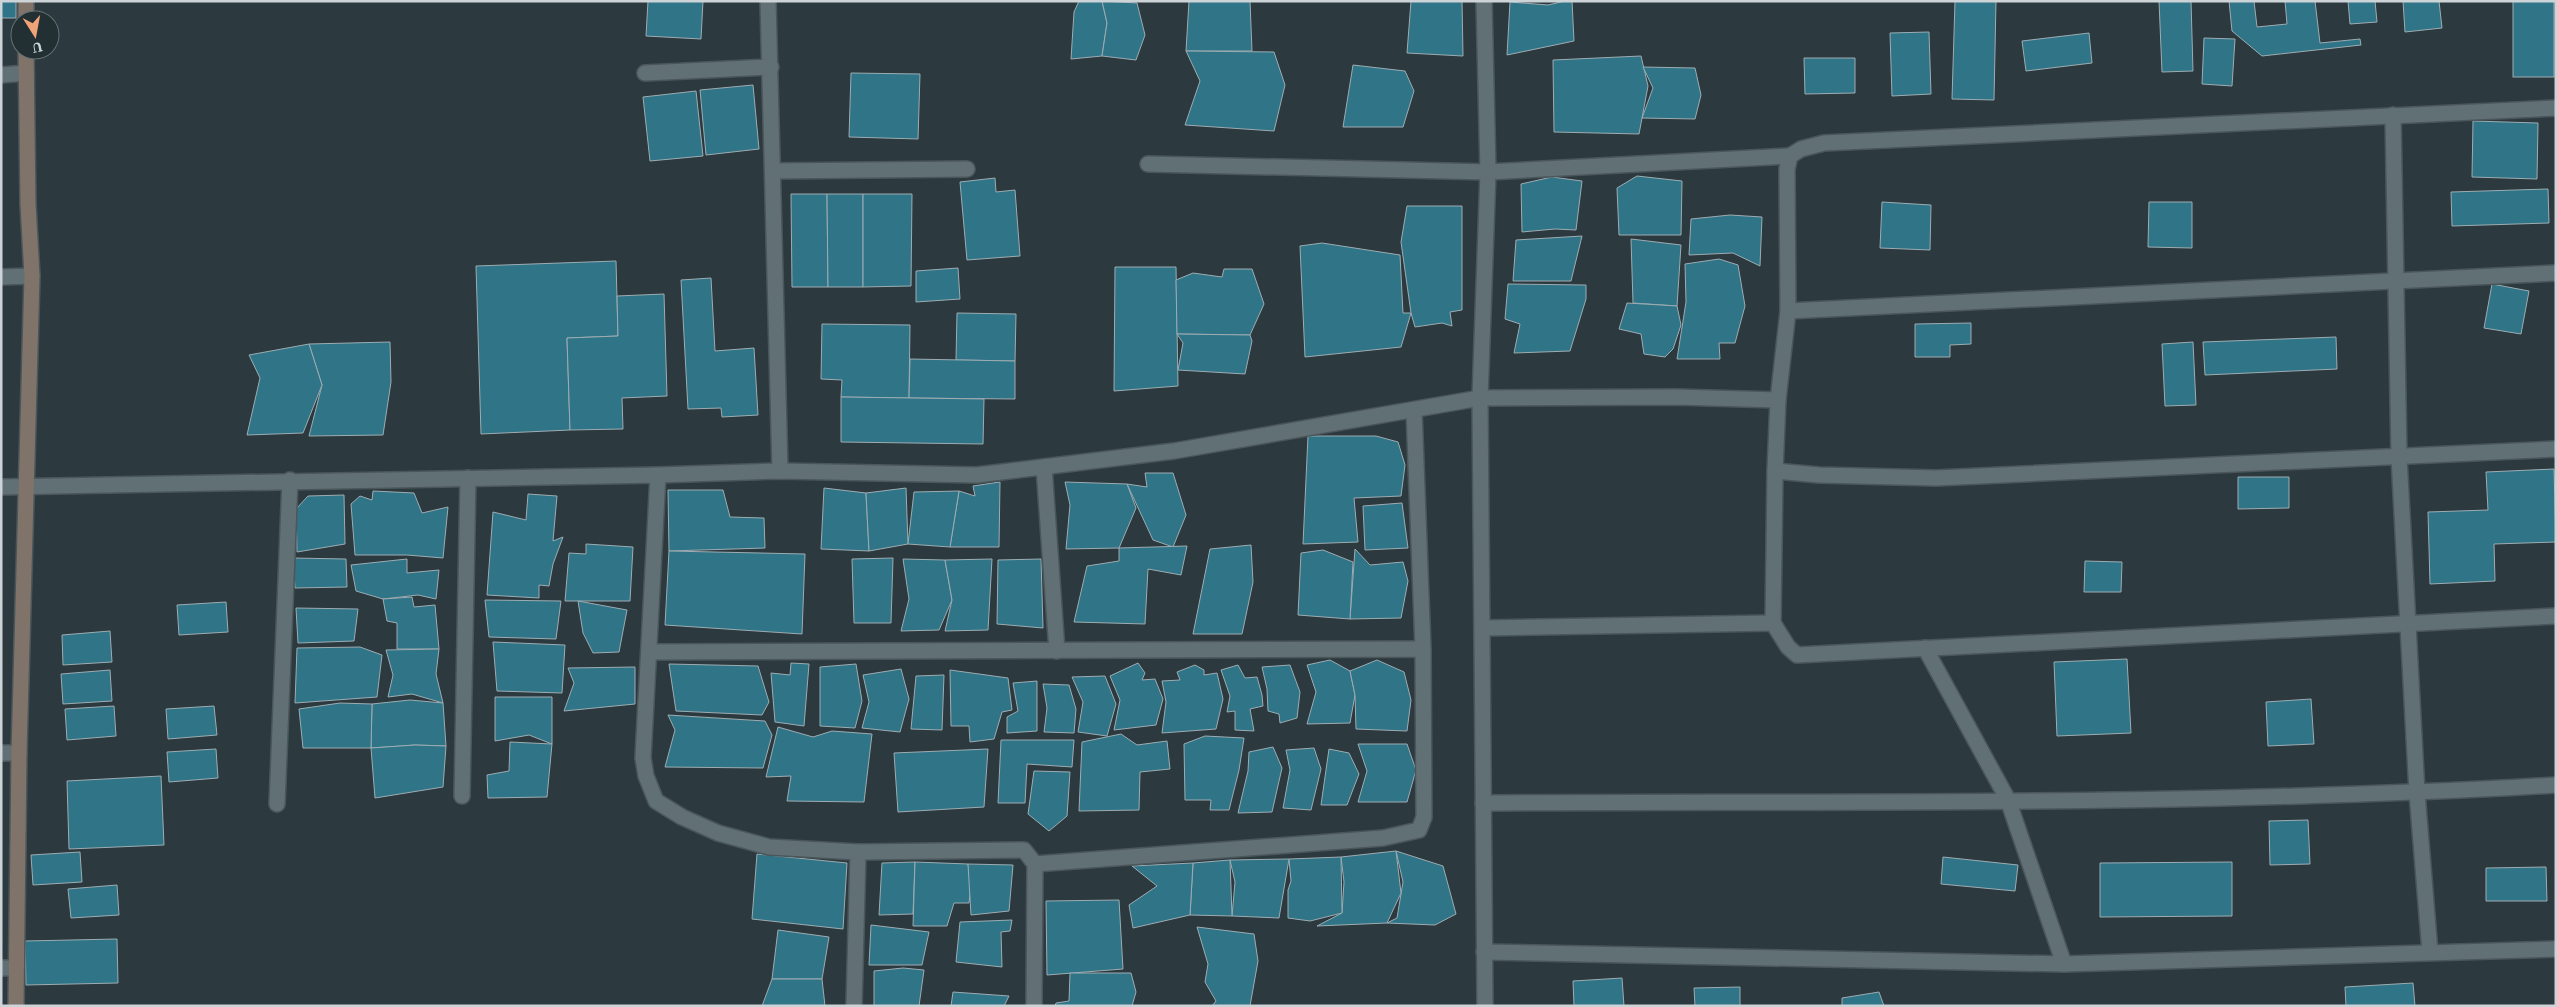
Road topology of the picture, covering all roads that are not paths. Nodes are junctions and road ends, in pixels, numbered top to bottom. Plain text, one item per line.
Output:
1 (768, 1) edge
2 (1484, 1) edge
3 (26, 60) edge
4 (771, 67) junction
5 (26, 73) junction
6 (645, 73) dead end
7 (1, 75) edge
8 (2556, 108) edge
9 (2392, 116) junction
10 (1790, 156) junction
11 (1148, 164) dead end
12 (967, 169) dead end
13 (773, 171) junction
14 (1488, 172) junction
15 (2556, 273) edge
16 (32, 276) junction
17 (1, 277) edge
18 (2396, 281) junction
19 (1788, 310) junction
20 (1480, 398) junction
21 (1778, 400) junction
22 (1414, 410) junction
23 (2556, 449) edge
24 (2399, 457) junction
25 (1044, 467) junction
26 (780, 471) junction
27 (1775, 471) junction
28 (658, 475) junction
29 (468, 478) junction
30 (290, 480) junction
31 (25, 486) junction
32 (1, 487) edge
33 (2556, 616) edge
34 (1773, 623) junction
35 (2409, 624) junction
36 (1482, 628) junction
37 (1925, 648) junction
38 (1423, 649) junction
39 (1057, 651) junction
40 (648, 652) junction
41 (19, 753) junction
42 (1, 754) edge
43 (2556, 785) edge
44 (2417, 793) junction
45 (462, 796) dead end
46 (2008, 800) junction
47 (1483, 803) junction
48 (277, 804) dead end
49 (858, 852) junction
50 (1035, 864) junction
51 (2556, 949) edge
52 (1484, 952) junction
53 (2430, 952) junction
54 (2064, 964) junction
55 (8, 968) edge
56 (16, 1006) edge
57 (854, 1006) edge
58 (1034, 1006) edge
59 (1485, 1006) edge

1 - 4 street
2 - 14 street
3 - 5 main road
4 - 6 street
4 - 13 street
5 - 7 street
5 - 16 main road
8 - 9 street
9 - 10 street
9 - 18 street
10 - 14 street
10 - 19 street
11 - 14 street
12 - 13 street
13 - 26 street
14 - 20 street
15 - 18 street
16 - 17 street
16 - 31 main road
18 - 19 street
18 - 24 street
19 - 21 street
20 - 21 street
20 - 22 street
20 - 36 street
21 - 27 street
22 - 25 street
22 - 38 street
23 - 24 street
24 - 27 street
24 - 35 street
25 - 26 street
25 - 39 street
26 - 28 street
27 - 34 street
28 - 29 street
28 - 40 street
29 - 30 street
29 - 45 street
30 - 31 street
30 - 48 street
31 - 32 street
31 - 41 main road
33 - 35 street
34 - 36 street
34 - 37 street
35 - 37 street
35 - 44 street
36 - 47 street
37 - 46 street
38 - 39 street
38 - 50 street
39 - 40 street
40 - 49 street
41 - 42 street
41 - 55 main road
43 - 44 street
44 - 46 street
44 - 53 street
46 - 47 street
46 - 54 street
47 - 52 street
49 - 50 street
49 - 57 street
50 - 58 street
51 - 53 street
52 - 54 street
52 - 59 street
53 - 54 street
55 - 56 main road

